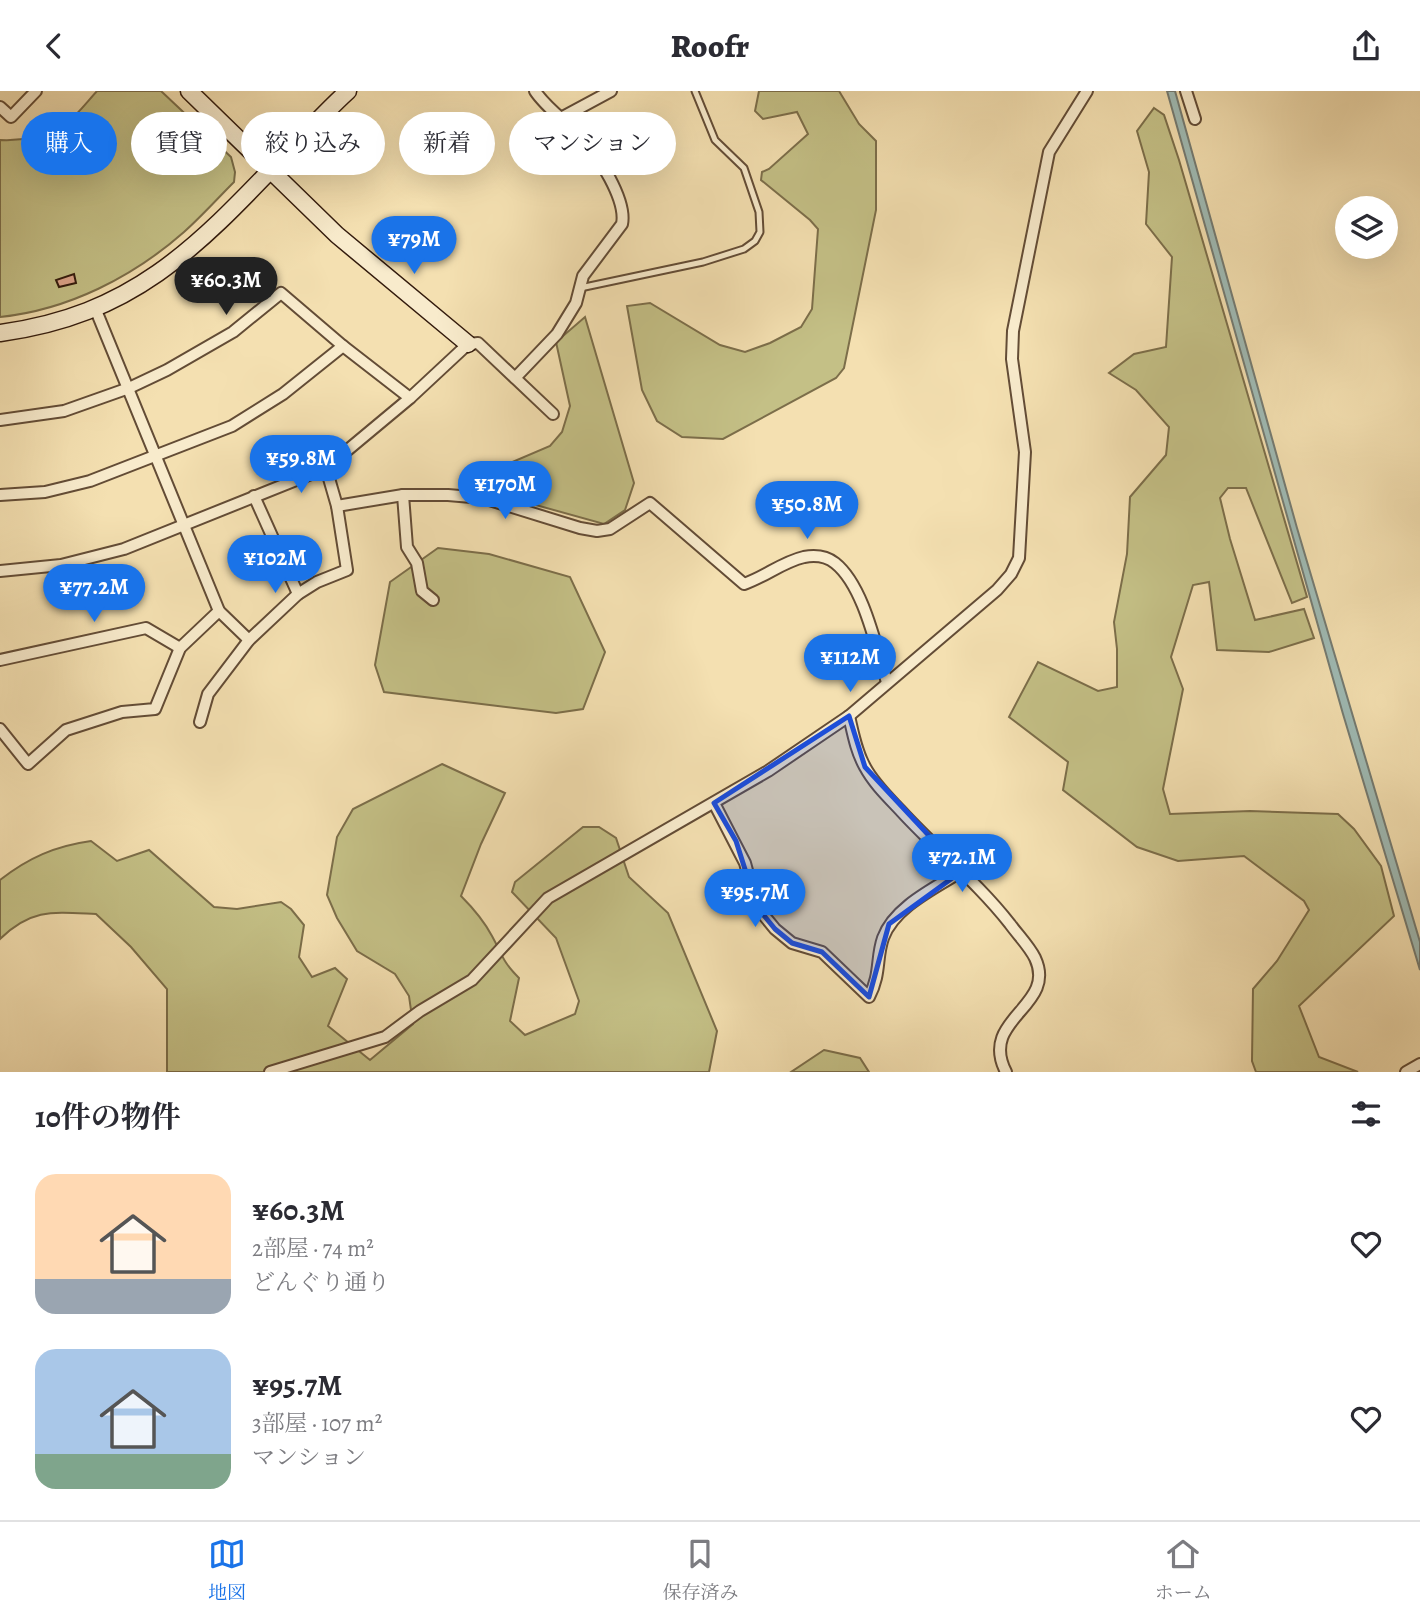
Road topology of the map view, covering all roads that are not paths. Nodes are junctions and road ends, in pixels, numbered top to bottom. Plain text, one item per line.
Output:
1 (36, 91) edge
2 (188, 91) edge
3 (348, 91) edge
4 (535, 91) edge
5 (611, 91) edge
6 (695, 91) edge
7 (1087, 91) edge
8 (1186, 91) edge
9 (0, 107) edge
10 (328, 112) edge
11 (554, 112) edge
12 (572, 112) edge
13 (1195, 119) dead end
14 (241, 141) edge
15 (266, 175) edge
16 (276, 175) edge
17 (607, 175) edge
18 (580, 288) junction
19 (95, 309) junction
20 (0, 333) edge
21 (468, 344) junction
22 (343, 346) junction
23 (515, 378) junction
24 (129, 388) junction
25 (411, 398) junction
26 (553, 414) dead end
27 (0, 420) edge
28 (156, 456) junction
29 (326, 468) junction
30 (0, 495) edge
31 (403, 495) junction
32 (254, 496) junction
33 (337, 506) junction
34 (185, 524) junction
35 (0, 571) edge
36 (298, 594) junction
37 (433, 600) dead end
38 (219, 611) junction
39 (250, 640) junction
40 (180, 648) junction
41 (0, 660) edge
42 (887, 682) junction
43 (849, 716) junction
44 (200, 722) dead end
45 (0, 729) edge
46 (714, 803) junction
47 (962, 871) junction
48 (1420, 1064) edge
49 (270, 1072) edge
50 (1006, 1072) edge
51 (1406, 1072) edge

1 - 9 street
2 - 14 street
3 - 10 street
4 - 11 street
5 - 12 street
6 - 18 lane
7 - 42 street
8 - 13 street
15 - 19 street
16 - 21 street
17 - 18 street
18 - 23 street
19 - 20 street
19 - 24 street
21 - 23 street
21 - 25 street
22 - 24 street
22 - 25 street
22 - 28 street
23 - 26 street
24 - 27 street
24 - 28 street
25 - 29 street
28 - 30 street
28 - 34 street
29 - 32 street
29 - 33 street
31 - 33 street
31 - 37 street
31 - 42 street
32 - 34 street
32 - 36 street
33 - 36 street
34 - 35 street
34 - 38 street
36 - 39 street
38 - 39 street
38 - 40 street
39 - 44 street
40 - 41 street
40 - 45 street
42 - 43 street
43 - 46 street
43 - 47 street
46 - 47 street
46 - 49 street
47 - 50 street
48 - 51 street

